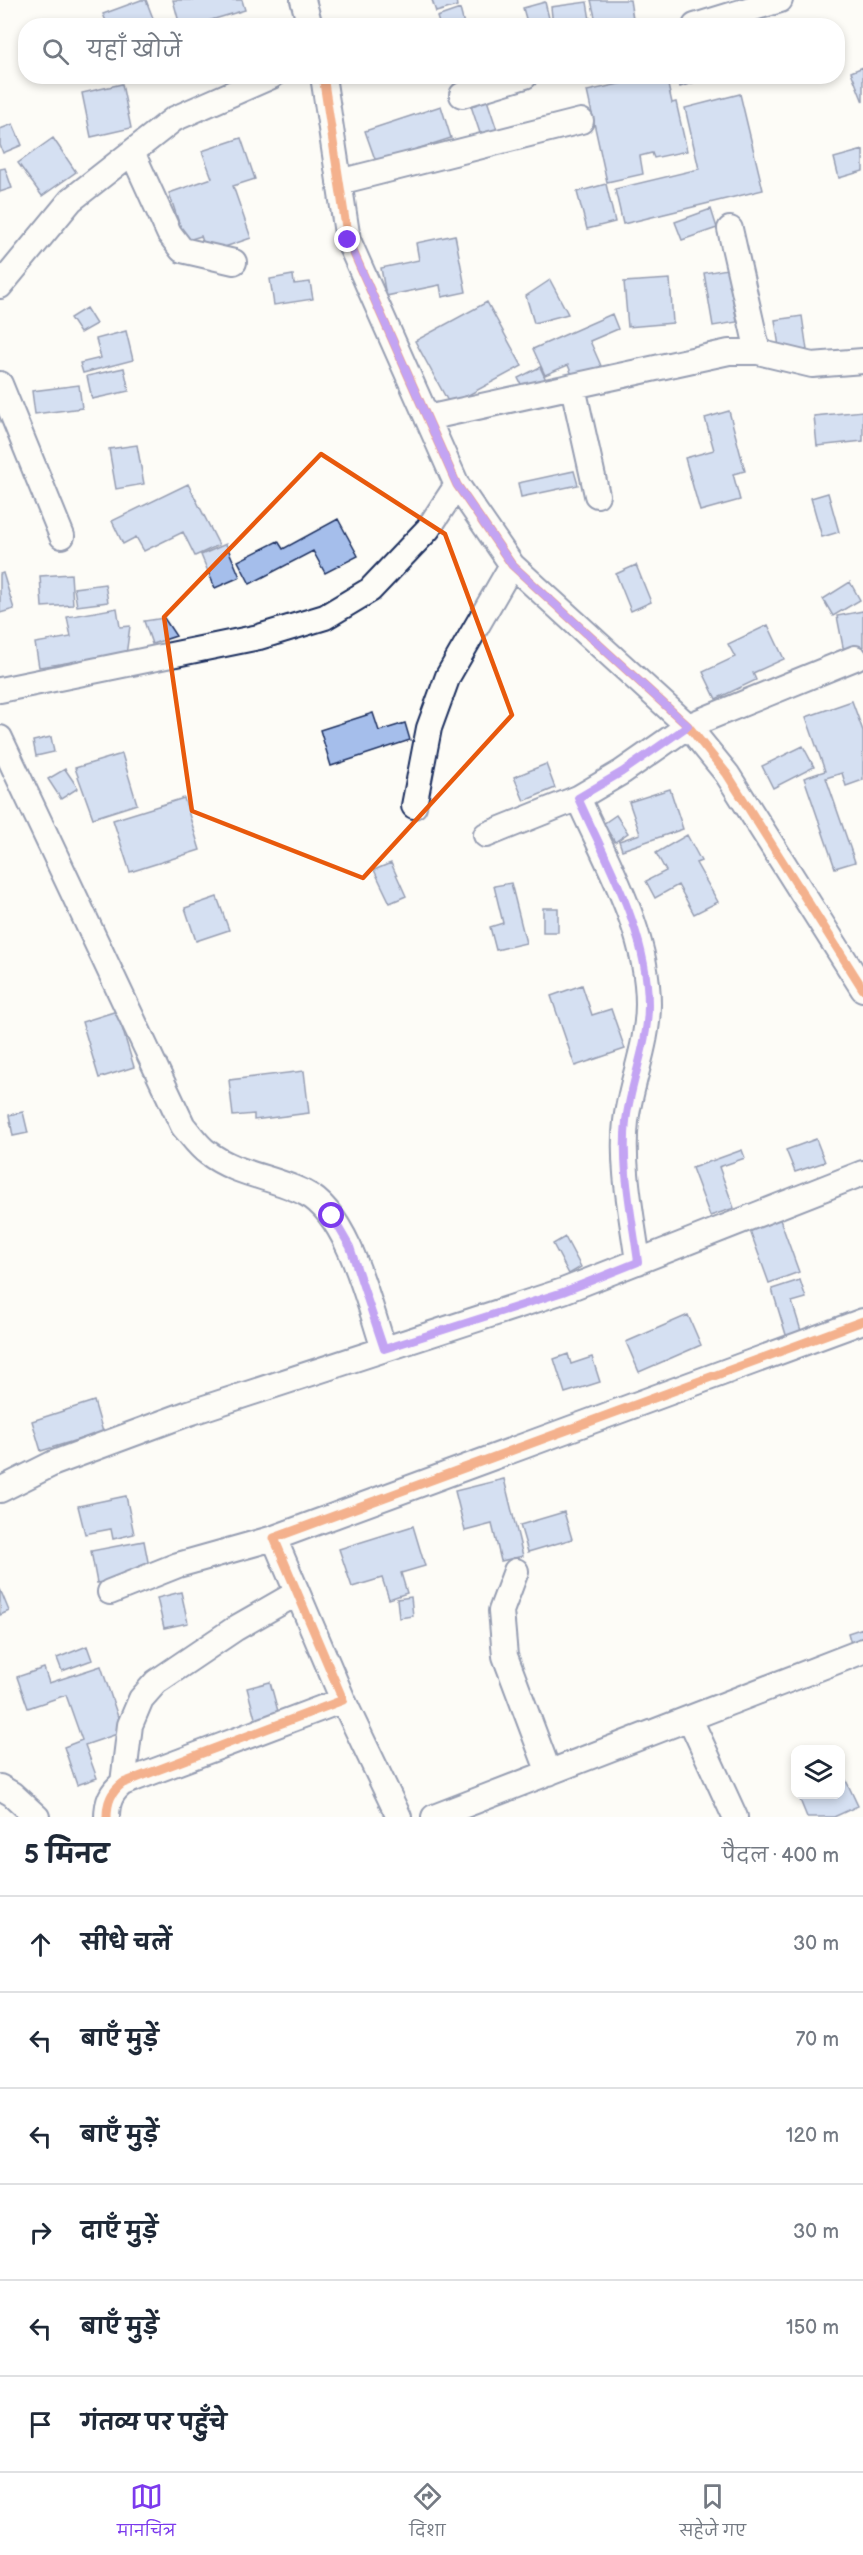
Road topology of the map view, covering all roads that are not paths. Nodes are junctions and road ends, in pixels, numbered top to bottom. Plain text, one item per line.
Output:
1 (303, 0) edge
2 (780, 0) edge
3 (308, 18) edge
4 (721, 18) edge
5 (254, 84) edge
6 (324, 84) edge
7 (498, 84) edge
8 (462, 95) dead end
9 (581, 121) dead end
10 (132, 152) junction
11 (339, 182) junction
12 (730, 230) dead end
13 (234, 262) dead end
14 (0, 286) edge
15 (758, 352) junction
16 (863, 362) edge
17 (0, 384) edge
18 (573, 387) junction
19 (427, 418) junction
20 (457, 485) junction
21 (597, 495) dead end
22 (62, 536) dead end
23 (512, 565) junction
24 (855, 658) dead end
25 (0, 690) edge
26 (688, 726) junction
27 (0, 738) edge
28 (578, 798) junction
29 (414, 806) dead end
30 (486, 835) dead end
31 (863, 989) edge
32 (863, 1173) edge
33 (638, 1262) junction
34 (863, 1322) edge
35 (384, 1349) junction
36 (0, 1490) edge
37 (274, 1538) junction
38 (516, 1571) dead end
39 (110, 1592) dead end
40 (297, 1593) junction
41 (863, 1651) edge
42 (343, 1700) junction
43 (690, 1719) junction
44 (549, 1773) junction
45 (123, 1783) junction
46 (0, 1787) edge
47 (466, 1811) edge
48 (37, 1817) edge
49 (107, 1817) edge
50 (399, 1817) edge
51 (434, 1817) edge
52 (735, 1817) edge

1 - 3 street
2 - 4 street
5 - 10 street
6 - 11 street
7 - 8 street
9 - 11 street
10 - 13 street
10 - 14 street
11 - 19 street
12 - 15 street
15 - 16 street
15 - 18 street
17 - 22 street
18 - 19 street
18 - 21 street
19 - 20 street
20 - 23 street
20 - 25 street
23 - 26 street
23 - 29 street
24 - 26 street
26 - 28 street
26 - 31 street
27 - 35 street
28 - 30 street
28 - 33 street
32 - 33 street
33 - 35 street
34 - 37 street
35 - 36 street
37 - 39 street
37 - 40 street
38 - 44 street
40 - 42 street
40 - 45 street
41 - 43 street
42 - 45 street
42 - 50 street
43 - 44 street
43 - 52 street
44 - 47 street
45 - 49 street
46 - 48 street
47 - 51 street

